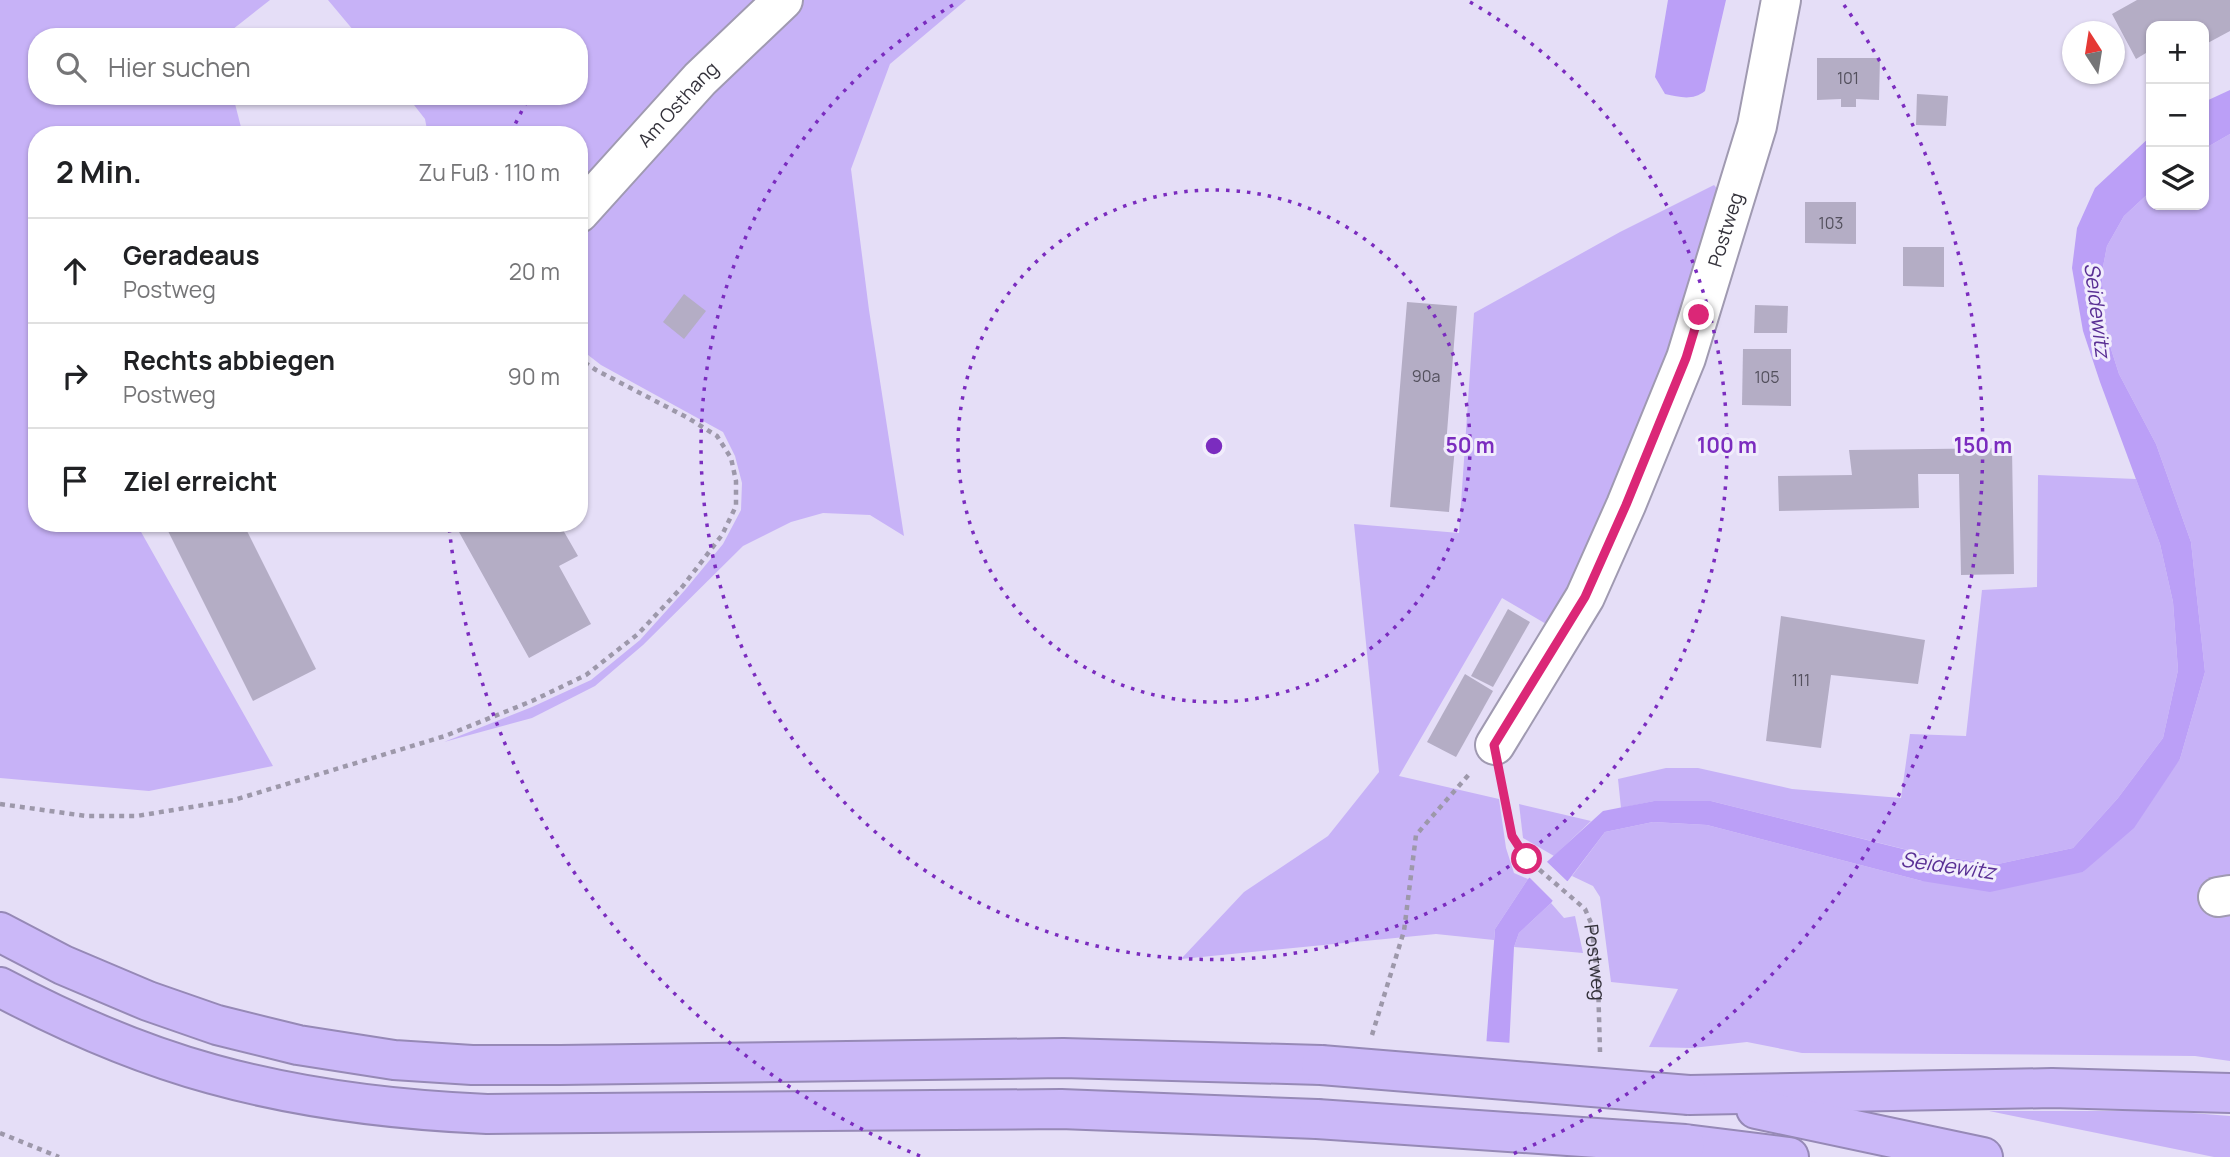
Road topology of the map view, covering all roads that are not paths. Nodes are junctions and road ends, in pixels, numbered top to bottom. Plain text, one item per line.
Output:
1 (783, 0) edge
2 (1781, 0) edge
3 (588, 203) edge
4 (1494, 745) road end
5 (0, 932) edge
6 (0, 987) edge
7 (2230, 1093) edge
8 (1689, 1095) junction
9 (1685, 1144) junction
10 (1730, 1157) edge
11 (1789, 1157) edge
12 (1983, 1157) edge

1 - 3 street, Am Osthang
2 - 4 street, Postweg
5 - 8 highway, bridge
6 - 9 highway, bridge
7 - 8 highway
8 - 12 highway
9 - 10 highway
9 - 11 highway

